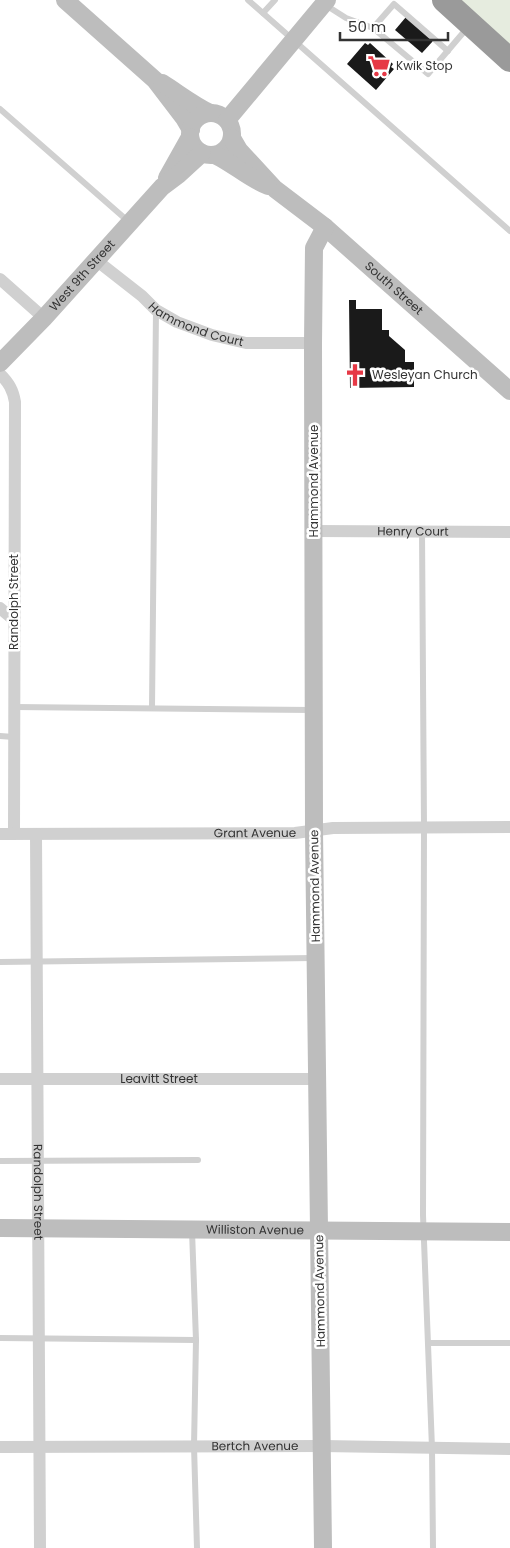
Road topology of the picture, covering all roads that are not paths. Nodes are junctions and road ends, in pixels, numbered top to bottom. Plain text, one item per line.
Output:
1 (65, 0) edge
2 (248, 0) edge
3 (275, 0) edge
4 (444, 0) edge
5 (323, 1) edge
6 (263, 13) junction
7 (470, 24) junction
8 (373, 28) junction
9 (292, 40) junction
10 (448, 51) junction
11 (510, 60) edge
12 (155, 80) junction
13 (0, 108) edge
14 (210, 113) junction
15 (227, 120) junction
16 (190, 134) junction
17 (232, 138) junction
18 (208, 154) junction
19 (162, 187) junction
20 (275, 189) junction
21 (130, 222) junction
22 (325, 227) junction
23 (510, 231) edge
24 (96, 260) junction
25 (0, 279) edge
26 (156, 310) junction
27 (44, 318) junction
28 (313, 343) junction
29 (0, 363) edge
30 (0, 374) edge
31 (510, 391) edge
32 (314, 531) junction
33 (422, 531) junction
34 (510, 532) edge
35 (0, 608) edge
36 (14, 620) junction
37 (14, 707) junction
38 (152, 708) junction
39 (314, 710) junction
40 (0, 736) edge
41 (14, 737) junction
42 (424, 827) junction
43 (510, 827) edge
44 (314, 831) junction
45 (0, 834) edge
46 (14, 834) junction
47 (36, 834) junction
48 (316, 958) junction
49 (0, 962) edge
50 (37, 962) junction
51 (38, 1078) junction
52 (0, 1079) edge
53 (318, 1079) junction
54 (198, 1160) dead end
55 (0, 1161) edge
56 (38, 1161) junction
57 (0, 1228) edge
58 (39, 1228) junction
59 (192, 1230) junction
60 (320, 1231) junction
61 (424, 1232) junction
62 (510, 1232) edge
63 (0, 1338) edge
64 (40, 1338) junction
65 (196, 1340) junction
66 (428, 1343) junction
67 (510, 1343) edge
68 (0, 1446) edge
69 (40, 1446) junction
70 (194, 1446) junction
71 (322, 1446) junction
72 (432, 1448) junction
73 (510, 1449) edge
74 (40, 1548) edge
75 (197, 1548) edge
76 (323, 1548) edge
77 (433, 1548) edge

1 - 12 street
2 - 6 lane
3 - 6 lane
4 - 7 highway
5 - 8 lane
5 - 9 street
6 - 9 lane
7 - 10 lane
7 - 11 highway
8 - 10 lane
8 - 10 lane
9 - 15 street
9 - 23 lane
12 - 14 street
12 - 16 street
13 - 21 lane
14 - 15 street
14 - 16 street
15 - 17 street
16 - 18 street
16 - 19 street, West 9th Street
17 - 18 street
17 - 20 street, South Street
18 - 19 street, West 9th Street
18 - 20 street, South Street
19 - 21 street, West 9th Street
20 - 22 street, South Street
21 - 24 street, West 9th Street
22 - 28 street, Hammond Avenue
22 - 31 street, South Street
24 - 26 street, Hammond Court
24 - 27 street, West 9th Street
25 - 27 street
26 - 28 street, Hammond Court
26 - 38 lane
27 - 29 street, West 9th Street
28 - 32 street, Hammond Avenue
30 - 36 street, Randolph Street
32 - 33 street, Henry Court
32 - 39 street, Hammond Avenue
33 - 34 street, Henry Court
33 - 42 lane
35 - 36 street
36 - 37 street, Randolph Street
37 - 38 lane
37 - 41 street, Randolph Street
38 - 39 lane
39 - 44 street, Hammond Avenue
40 - 41 lane
41 - 46 street, Randolph Street
42 - 43 street, Grant Avenue
42 - 44 street, Grant Avenue
42 - 61 lane
44 - 47 street, Grant Avenue
44 - 48 street, Hammond Avenue
45 - 46 street, Grant Avenue
46 - 47 street, Grant Avenue
47 - 50 street, Randolph Street
48 - 50 lane
48 - 53 street, Hammond Avenue
49 - 50 lane
50 - 51 street, Randolph Street
51 - 52 street, Leavitt Street
51 - 53 street, Leavitt Street
51 - 56 street, Randolph Street
53 - 60 street, Hammond Avenue
54 - 56 lane
55 - 56 lane
56 - 58 street, Randolph Street
57 - 58 street, Williston Avenue
58 - 59 street, Williston Avenue
58 - 64 street, Randolph Street
59 - 60 street, Williston Avenue
59 - 65 lane
60 - 61 street, Williston Avenue
60 - 71 street, Hammond Avenue
61 - 62 street, Williston Avenue
61 - 66 lane
63 - 64 lane
64 - 65 lane
64 - 69 street, Randolph Street
65 - 70 lane
66 - 67 lane
66 - 72 lane
68 - 69 street, Bertch Avenue
69 - 70 street, Bertch Avenue
69 - 74 street, Randolph Street
70 - 71 street, Bertch Avenue
70 - 75 lane
71 - 72 street, Bertch Avenue
71 - 76 street, Hammond Avenue
72 - 73 street, Bertch Avenue
72 - 77 lane

